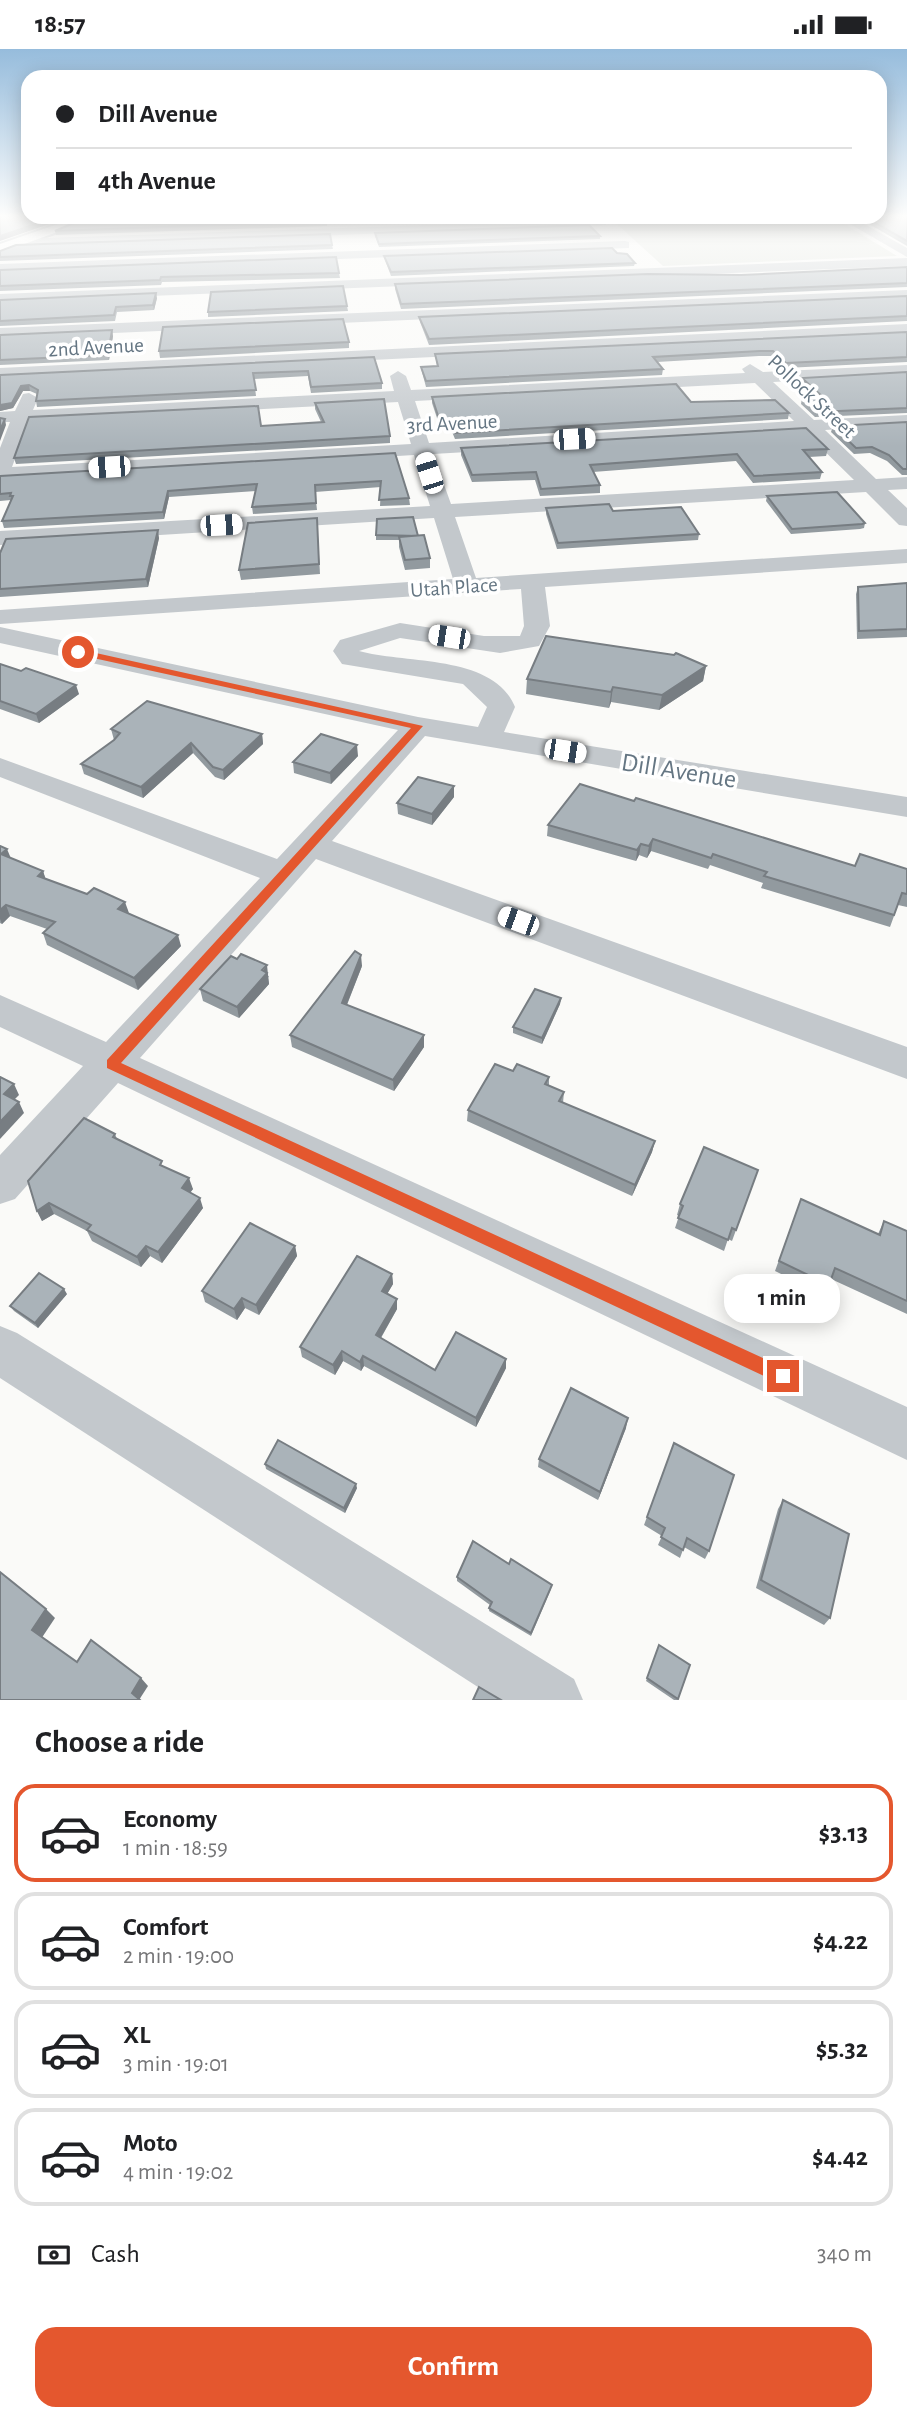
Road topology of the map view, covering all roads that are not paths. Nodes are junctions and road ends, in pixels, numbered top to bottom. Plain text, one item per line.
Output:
1 (72, 293) edge
2 (139, 293) edge
3 (372, 293) edge
4 (675, 293) edge
5 (907, 294) edge
6 (71, 296) junction
7 (0, 299) edge
8 (686, 303) junction
9 (907, 329) edge
10 (57, 331) junction
11 (0, 333) edge
12 (385, 335) junction
13 (718, 337) junction
14 (907, 370) edge
15 (40, 371) junction
16 (0, 373) edge
17 (759, 378) junction
18 (404, 396) junction
19 (22, 416) junction
20 (0, 417) edge
21 (907, 420) edge
22 (811, 426) junction
23 (421, 447) junction
24 (0, 473) edge
25 (907, 482) edge
26 (872, 485) junction
27 (442, 512) junction
28 (907, 520) edge
29 (0, 538) edge
30 (907, 556) edge
31 (532, 582) junction
32 (467, 586) junction
33 (0, 617) edge
34 (0, 635) edge
35 (418, 726) junction
36 (486, 737) junction
37 (0, 767) edge
38 (907, 807) edge
39 (310, 845) junction
40 (283, 874) junction
41 (0, 1010) edge
42 (907, 1063) edge
43 (111, 1064) junction
44 (0, 1185) edge
45 (0, 1350) edge
46 (907, 1434) edge
47 (553, 1700) edge

1 - 6 street
2 - 6 street
3 - 12 street
4 - 8 street, Pollock Street
5 - 8 street
6 - 7 street
6 - 10 street
8 - 12 street
8 - 13 street, Pollock Street
9 - 13 street, 2nd Avenue
10 - 11 street
10 - 12 street
10 - 15 street
12 - 13 street, 2nd Avenue
12 - 15 street, 2nd Avenue
12 - 18 street
13 - 17 street, Pollock Street
14 - 17 street
15 - 16 street, 2nd Avenue
15 - 19 street
17 - 18 street
17 - 22 street, Pollock Street
18 - 19 street
18 - 23 street
19 - 20 street
19 - 24 street
21 - 22 street, 3rd Avenue
22 - 23 street, 3rd Avenue
22 - 26 street, Pollock Street
23 - 24 street, 3rd Avenue
23 - 27 street
25 - 26 street
26 - 27 street
26 - 28 street, Pollock Street
27 - 29 street
27 - 32 street
30 - 31 street, Utah Place
31 - 32 street, Utah Place
31 - 36 street
32 - 33 street, Utah Place
34 - 35 street, Dill Avenue
35 - 36 street, Dill Avenue
35 - 39 street
36 - 38 street, Dill Avenue
37 - 40 street
39 - 40 street
39 - 42 street
40 - 43 street
41 - 43 street
43 - 44 street
43 - 46 street
45 - 47 street

